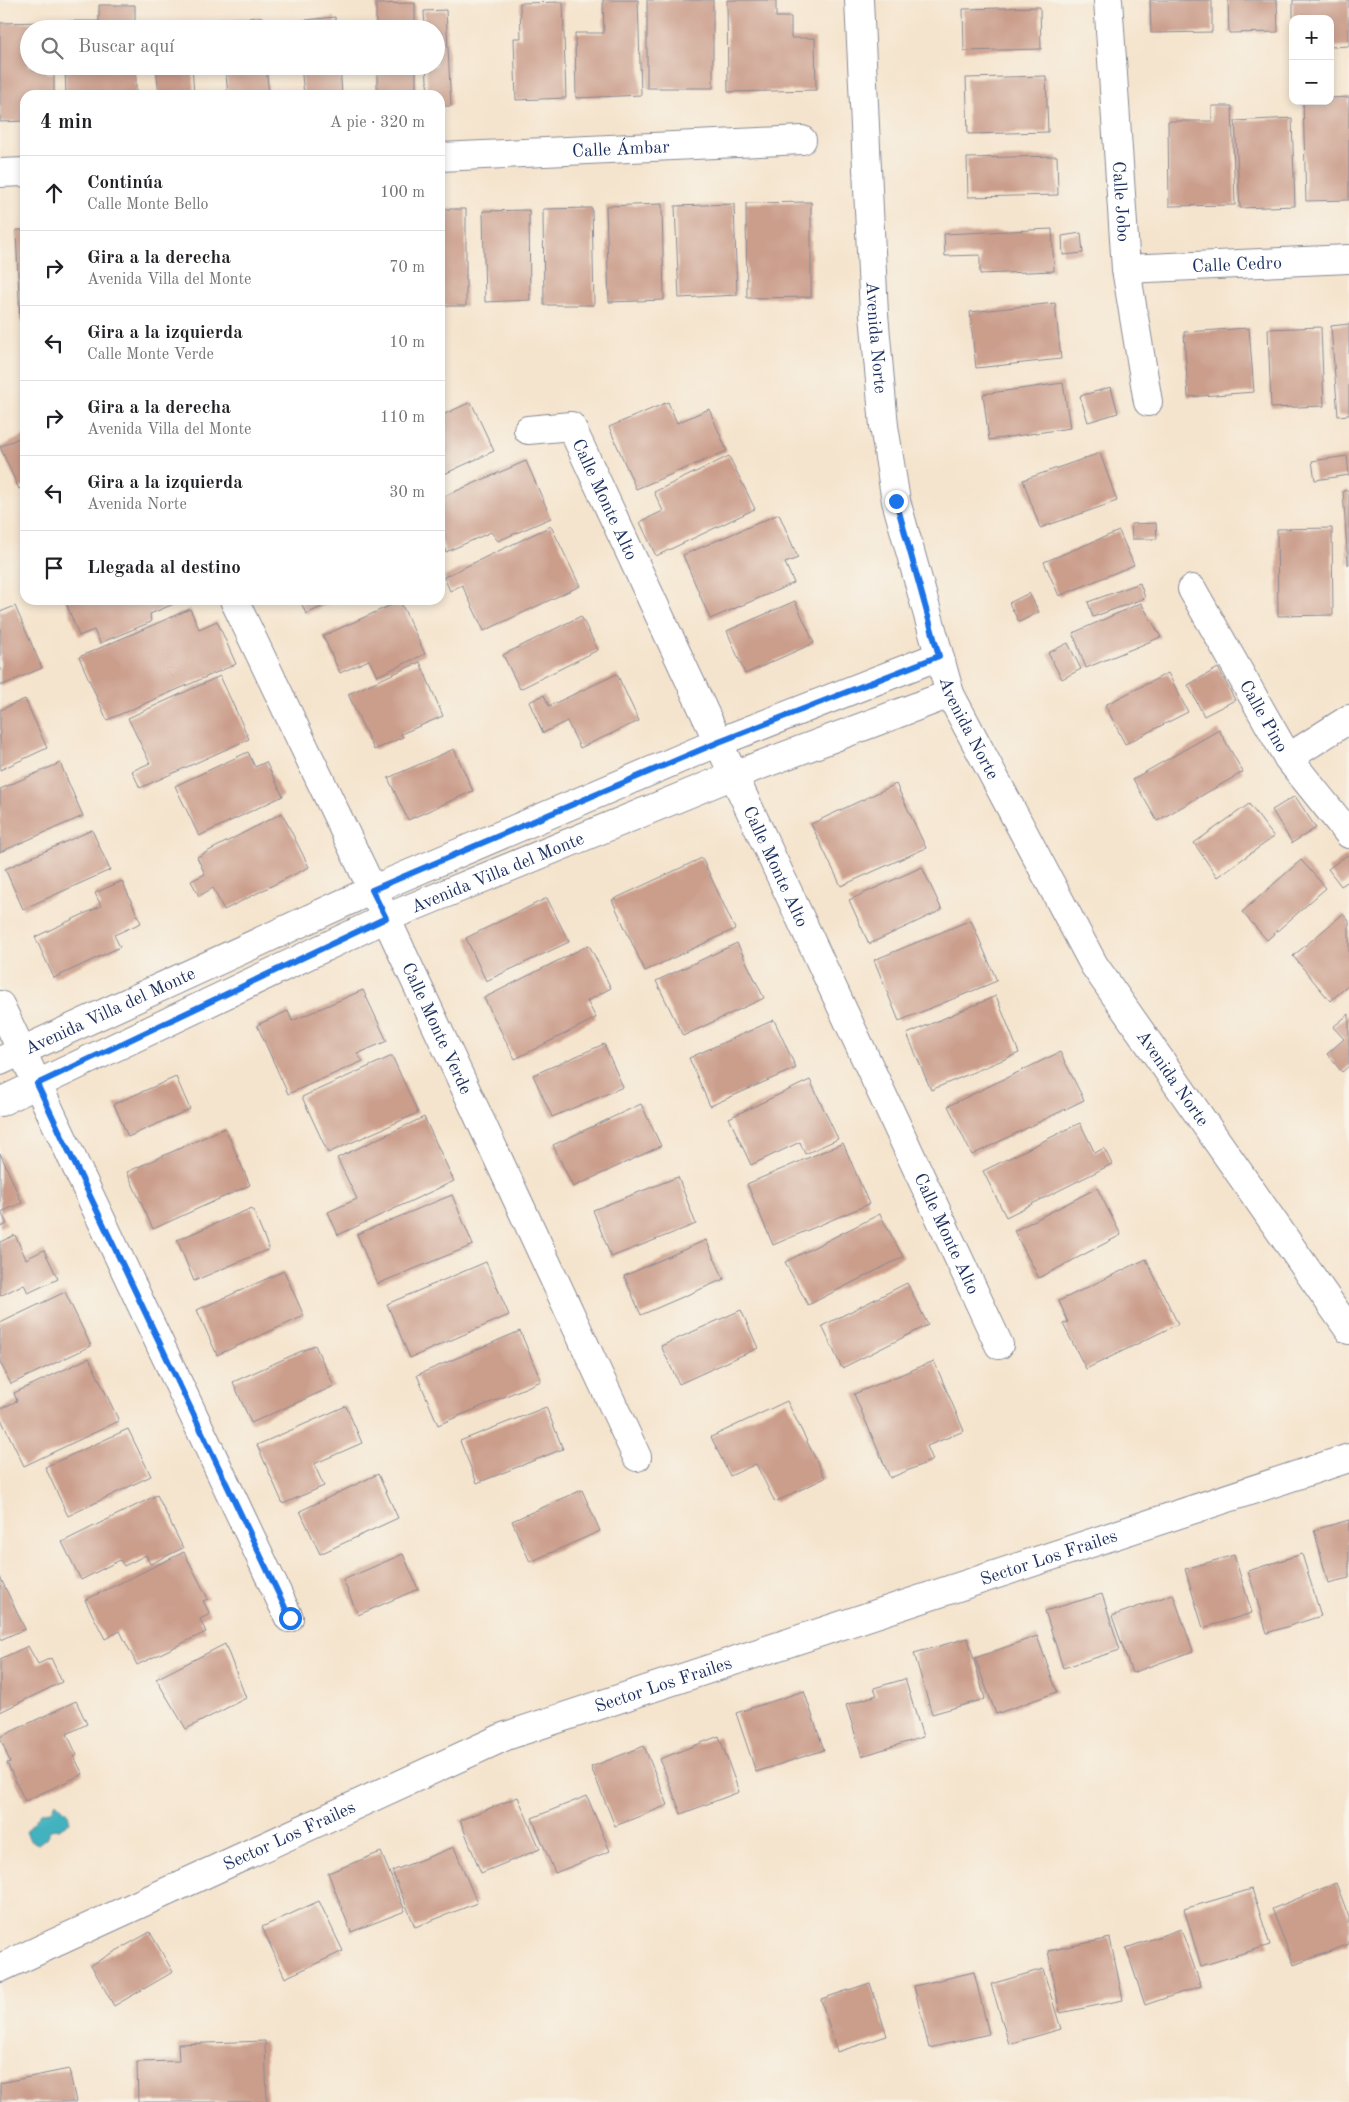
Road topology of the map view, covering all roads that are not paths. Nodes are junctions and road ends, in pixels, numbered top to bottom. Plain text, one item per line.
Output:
1 (860, 0) edge
2 (1108, 0) edge
3 (802, 140) dead end
4 (445, 156) edge
5 (20, 172) edge
6 (0, 173) edge
7 (1349, 259) edge
8 (1126, 268) junction
9 (1148, 402) dead end
10 (528, 430) dead end
11 (1192, 589) dead end
12 (236, 605) edge
13 (939, 656) junction
14 (950, 694) junction
15 (1349, 719) edge
16 (719, 742) junction
17 (1288, 758) junction
18 (734, 775) junction
19 (1349, 834) edge
20 (372, 890) junction
21 (386, 918) junction
22 (0, 1005) edge
23 (11, 1056) edge
24 (37, 1084) junction
25 (0, 1102) edge
26 (1349, 1330) edge
27 (999, 1345) dead end
28 (637, 1457) dead end
29 (1349, 1458) edge
30 (290, 1618) dead end
31 (0, 1968) edge

1 - 13 street, Avenida Norte
2 - 8 street, Calle Jobo
3 - 4 street, Calle Ámbar
5 - 6 street
7 - 8 street, Calle Cedro
8 - 9 street, Calle Jobo
10 - 16 street, Calle Monte Alto
11 - 17 street, Calle Pino
12 - 20 street, Calle Monte Verde
13 - 14 street, Avenida Norte
13 - 16 street, Avenida Villa del Monte
14 - 18 street, Avenida Villa del Monte
14 - 26 street, Avenida Norte
15 - 17 street
16 - 18 street, Calle Monte Alto
16 - 20 street, Avenida Villa del Monte
17 - 19 street, Calle Pino
18 - 21 street, Avenida Villa del Monte
18 - 27 street, Calle Monte Alto
20 - 21 street, Calle Monte Verde
20 - 23 street, Avenida Villa del Monte
21 - 24 street, Avenida Villa del Monte
21 - 28 street, Calle Monte Verde
22 - 23 street
23 - 24 street
24 - 25 street, Avenida Villa del Monte
24 - 30 street
29 - 31 street, Sector Los Frailes

